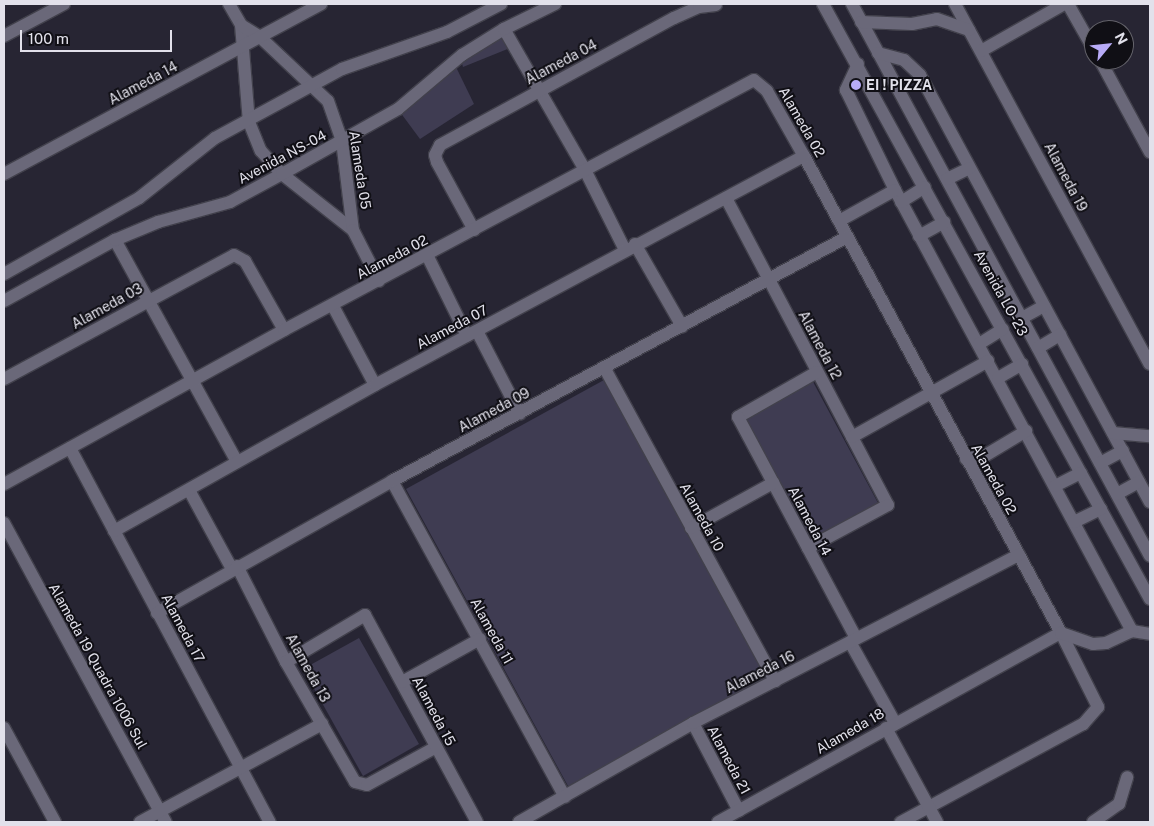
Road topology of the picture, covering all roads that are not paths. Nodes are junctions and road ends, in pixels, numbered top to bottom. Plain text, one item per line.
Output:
1 (64, 4) edge
2 (229, 4) edge
3 (321, 4) edge
4 (501, 4) edge
5 (555, 4) edge
6 (823, 4) edge
7 (852, 4) edge
8 (955, 4) edge
9 (1064, 4) edge
10 (1068, 4) edge
11 (716, 5) edge
12 (862, 22) junction
13 (241, 26) junction
14 (504, 29) junction
15 (969, 30) junction
16 (1084, 32) edge
17 (4, 36) edge
18 (260, 37) junction
19 (240, 48) junction
20 (981, 51) junction
21 (878, 52) junction
22 (858, 64) junction
23 (1105, 70) edge
24 (315, 85) junction
25 (539, 91) junction
26 (249, 122) junction
27 (342, 141) junction
28 (1150, 152) edge
29 (804, 156) junction
30 (970, 168) junction
31 (584, 170) junction
32 (4, 174) edge
33 (282, 174) junction
34 (947, 179) junction
35 (925, 187) junction
36 (895, 190) junction
37 (729, 197) junction
38 (901, 202) junction
39 (839, 221) junction
40 (944, 222) junction
41 (353, 230) junction
42 (474, 230) junction
43 (919, 236) junction
44 (847, 237) junction
45 (114, 240) junction
46 (630, 247) junction
47 (427, 255) junction
48 (4, 274) edge
49 (379, 280) junction
50 (769, 280) junction
51 (4, 300) edge
52 (148, 300) junction
53 (333, 306) junction
54 (1044, 306) junction
55 (1022, 318) junction
56 (682, 326) junction
57 (1003, 329) junction
58 (284, 330) junction
59 (472, 333) junction
60 (1060, 335) junction
61 (980, 344) junction
62 (1038, 348) junction
63 (988, 361) junction
64 (1022, 364) junction
65 (1150, 364) edge
66 (604, 367) junction
67 (818, 372) junction
68 (998, 378) junction
69 (4, 379) edge
70 (194, 382) junction
71 (376, 385) junction
72 (931, 394) junction
73 (520, 414) junction
74 (1026, 431) junction
75 (1113, 432) junction
76 (1150, 436) edge
77 (852, 437) junction
78 (70, 448) junction
79 (1123, 451) junction
80 (966, 458) junction
81 (237, 462) junction
82 (1100, 463) junction
83 (1081, 473) junction
84 (392, 481) junction
85 (1139, 482) junction
86 (773, 483) junction
87 (4, 484) edge
88 (1055, 486) junction
89 (189, 490) junction
90 (1117, 494) junction
91 (1150, 502) edge
92 (1101, 509) junction
93 (1074, 522) junction
94 (4, 524) edge
95 (691, 528) junction
96 (114, 531) junction
97 (808, 548) junction
98 (1019, 556) junction
99 (1150, 556) edge
100 (235, 567) junction
101 (1150, 599) edge
102 (157, 613) junction
103 (1132, 631) junction
104 (1061, 633) junction
105 (1150, 634) edge
106 (480, 639) junction
107 (853, 640) junction
108 (286, 662) junction
109 (775, 681) junction
110 (402, 682) junction
111 (693, 723) junction
112 (322, 724) junction
113 (891, 725) junction
114 (4, 728) edge
115 (436, 747) junction
116 (241, 768) junction
117 (1127, 777) dead end
118 (565, 796) junction
119 (929, 807) junction
120 (163, 817) edge
121 (730, 818) edge
122 (55, 822) edge
123 (140, 822) edge
124 (270, 822) edge
125 (477, 822) edge
126 (519, 822) edge
127 (901, 822) edge
128 (937, 822) edge
129 (1093, 822) edge

1 - 17 street
2 - 13 street
3 - 18 street, Alameda 14
4 - 24 street
5 - 14 street, Avenida NS-04
6 - 22 street, Avenida LO-23
7 - 12 street, Avenida LO-23
8 - 15 street, Alameda 19
9 - 20 street
10 - 16 street
11 - 25 street, Alameda 04
12 - 15 street
12 - 21 street, Avenida LO-23
13 - 18 street, Alameda 05
13 - 19 street, Alameda 05
14 - 25 street
14 - 27 street, Avenida NS-04
15 - 20 street, Alameda 19
18 - 19 street, Alameda 14
18 - 24 street, Alameda 05
19 - 26 street, Alameda 05
19 - 32 street, Alameda 14
20 - 65 street, Alameda 19
21 - 30 street
21 - 34 street, Avenida LO-23
22 - 35 street, Avenida LO-23
22 - 36 street
23 - 28 street
24 - 26 street
24 - 27 street, Alameda 05
25 - 31 street
25 - 42 street, Alameda 04
26 - 33 street, Alameda 05
26 - 48 street
27 - 33 street, Avenida NS-04
27 - 41 street, Alameda 05
29 - 31 street, Alameda 02
29 - 37 street, Alameda 07
29 - 39 street, Alameda 02
30 - 34 street
30 - 54 street
31 - 42 street, Alameda 02
31 - 46 street
33 - 41 street, Alameda 05
33 - 45 street, Avenida NS-04
34 - 55 street, Avenida LO-23
35 - 38 street
35 - 40 street, Avenida LO-23
36 - 38 street
36 - 39 street
37 - 46 street, Alameda 07
37 - 50 street, Alameda 12
38 - 43 street
39 - 44 street, Alameda 02
40 - 43 street
40 - 57 street, Avenida LO-23
41 - 49 street
42 - 47 street, Alameda 02
43 - 61 street
44 - 50 street, Alameda 09
44 - 72 street, Alameda 02
45 - 51 street, Avenida NS-04
45 - 52 street
46 - 56 street
46 - 59 street, Alameda 07
47 - 49 street, Alameda 02
47 - 59 street
49 - 53 street, Alameda 02
50 - 56 street, Alameda 09
50 - 67 street, Alameda 12
52 - 58 street, Alameda 03
52 - 69 street, Alameda 03
52 - 70 street
53 - 58 street, Alameda 02
53 - 71 street
54 - 55 street
54 - 60 street
55 - 62 street, Avenida LO-23
56 - 66 street, Alameda 09
57 - 61 street
57 - 64 street, Avenida LO-23
58 - 70 street, Alameda 02
59 - 71 street, Alameda 07
59 - 73 street
60 - 62 street
60 - 75 street
61 - 63 street
62 - 82 street, Avenida LO-23
63 - 68 street
63 - 72 street
64 - 68 street
64 - 83 street, Avenida LO-23
66 - 73 street, Alameda 09
66 - 95 street, Alameda 10
67 - 77 street, Alameda 12
67 - 86 street, Alameda 14
68 - 74 street
70 - 78 street, Alameda 02
70 - 81 street
71 - 81 street, Alameda 07
72 - 77 street
72 - 80 street, Alameda 02
73 - 84 street, Alameda 09
74 - 80 street
74 - 88 street
75 - 76 street
75 - 79 street
77 - 97 street, Alameda 12
78 - 87 street, Alameda 02
78 - 96 street, Alameda 17
79 - 82 street
79 - 85 street
80 - 98 street, Alameda 02
81 - 89 street, Alameda 07
82 - 90 street, Avenida LO-23
83 - 88 street
83 - 92 street, Avenida LO-23
84 - 100 street, Alameda 09
84 - 106 street, Alameda 11
85 - 90 street
85 - 91 street
86 - 95 street
86 - 97 street, Alameda 14
88 - 93 street
89 - 96 street, Alameda 07
89 - 100 street, Alameda 13
90 - 99 street, Avenida LO-23
92 - 93 street
92 - 101 street, Avenida LO-23
93 - 103 street
94 - 120 street, Alameda 19 Quadra 1006 Sul
95 - 109 street, Alameda 10
96 - 102 street, Alameda 17
97 - 107 street, Alameda 14
98 - 104 street, Alameda 02
98 - 107 street, Alameda 16
100 - 102 street, Alameda 09
100 - 108 street, Alameda 13
102 - 116 street, Alameda 17
103 - 104 street
103 - 105 street
104 - 113 street, Alameda 18
104 - 119 street, Alameda 02
106 - 110 street
106 - 118 street, Alameda 11
107 - 109 street, Alameda 16
107 - 113 street, Alameda 14
108 - 110 street, Alameda 15
108 - 112 street, Alameda 13
109 - 111 street, Alameda 16
110 - 115 street, Alameda 15
111 - 118 street, Alameda 16
111 - 121 street, Alameda 21
112 - 115 street, Alameda 13
112 - 116 street
113 - 119 street, Alameda 14
113 - 121 street, Alameda 18
114 - 122 street
115 - 125 street, Alameda 15
116 - 120 street
116 - 124 street, Alameda 17
117 - 129 street
118 - 126 street, Alameda 16
119 - 127 street, Alameda 02
119 - 128 street, Alameda 14
120 - 123 street

